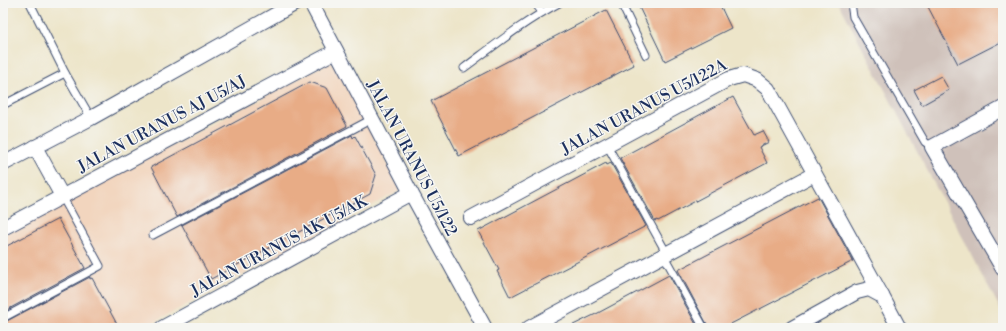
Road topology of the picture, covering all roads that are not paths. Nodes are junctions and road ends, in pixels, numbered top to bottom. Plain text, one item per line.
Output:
1 (30, 3) edge
2 (296, 3) edge
3 (311, 3) edge
4 (536, 3) edge
5 (559, 3) edge
6 (621, 3) edge
7 (851, 3) edge
8 (542, 12) junction
9 (336, 51) junction
10 (646, 55) dead end
11 (464, 68) dead end
12 (65, 73) junction
13 (3, 105) edge
14 (1003, 108) edge
15 (91, 118) junction
16 (372, 120) junction
17 (607, 145) junction
18 (35, 147) junction
19 (932, 147) junction
20 (3, 164) edge
21 (814, 174) junction
22 (412, 193) junction
23 (62, 196) junction
24 (471, 218) dead end
25 (3, 228) edge
26 (153, 235) dead end
27 (665, 255) junction
28 (1003, 269) edge
29 (882, 296) junction
30 (3, 318) edge
31 (162, 328) edge
32 (485, 328) edge
33 (529, 328) edge
34 (704, 328) edge
35 (792, 328) edge
36 (900, 328) edge

1 - 12 lane
2 - 15 street
3 - 9 street, JALAN URANUS U5/122
4 - 8 lane
5 - 8 lane
6 - 10 lane
7 - 19 lane
8 - 11 lane
9 - 16 street, JALAN URANUS U5/122
9 - 23 street, JALAN URANUS AJ U5/AJ
12 - 13 lane
12 - 15 lane
14 - 19 street
15 - 18 street
16 - 22 street, JALAN URANUS U5/122
16 - 26 lane
17 - 21 street, JALAN URANUS U5/122A
17 - 24 street, JALAN URANUS U5/122A
17 - 27 lane
18 - 20 street
18 - 23 street
19 - 28 street
21 - 27 street
21 - 29 street, JALAN URANUS U5/122A
22 - 31 street, JALAN URANUS AK U5/AK
22 - 32 street, JALAN URANUS U5/122
23 - 25 street, JALAN URANUS AJ U5/AJ
23 - 30 lane
27 - 33 street
27 - 34 lane
29 - 35 street
29 - 36 street, JALAN URANUS U5/122A

